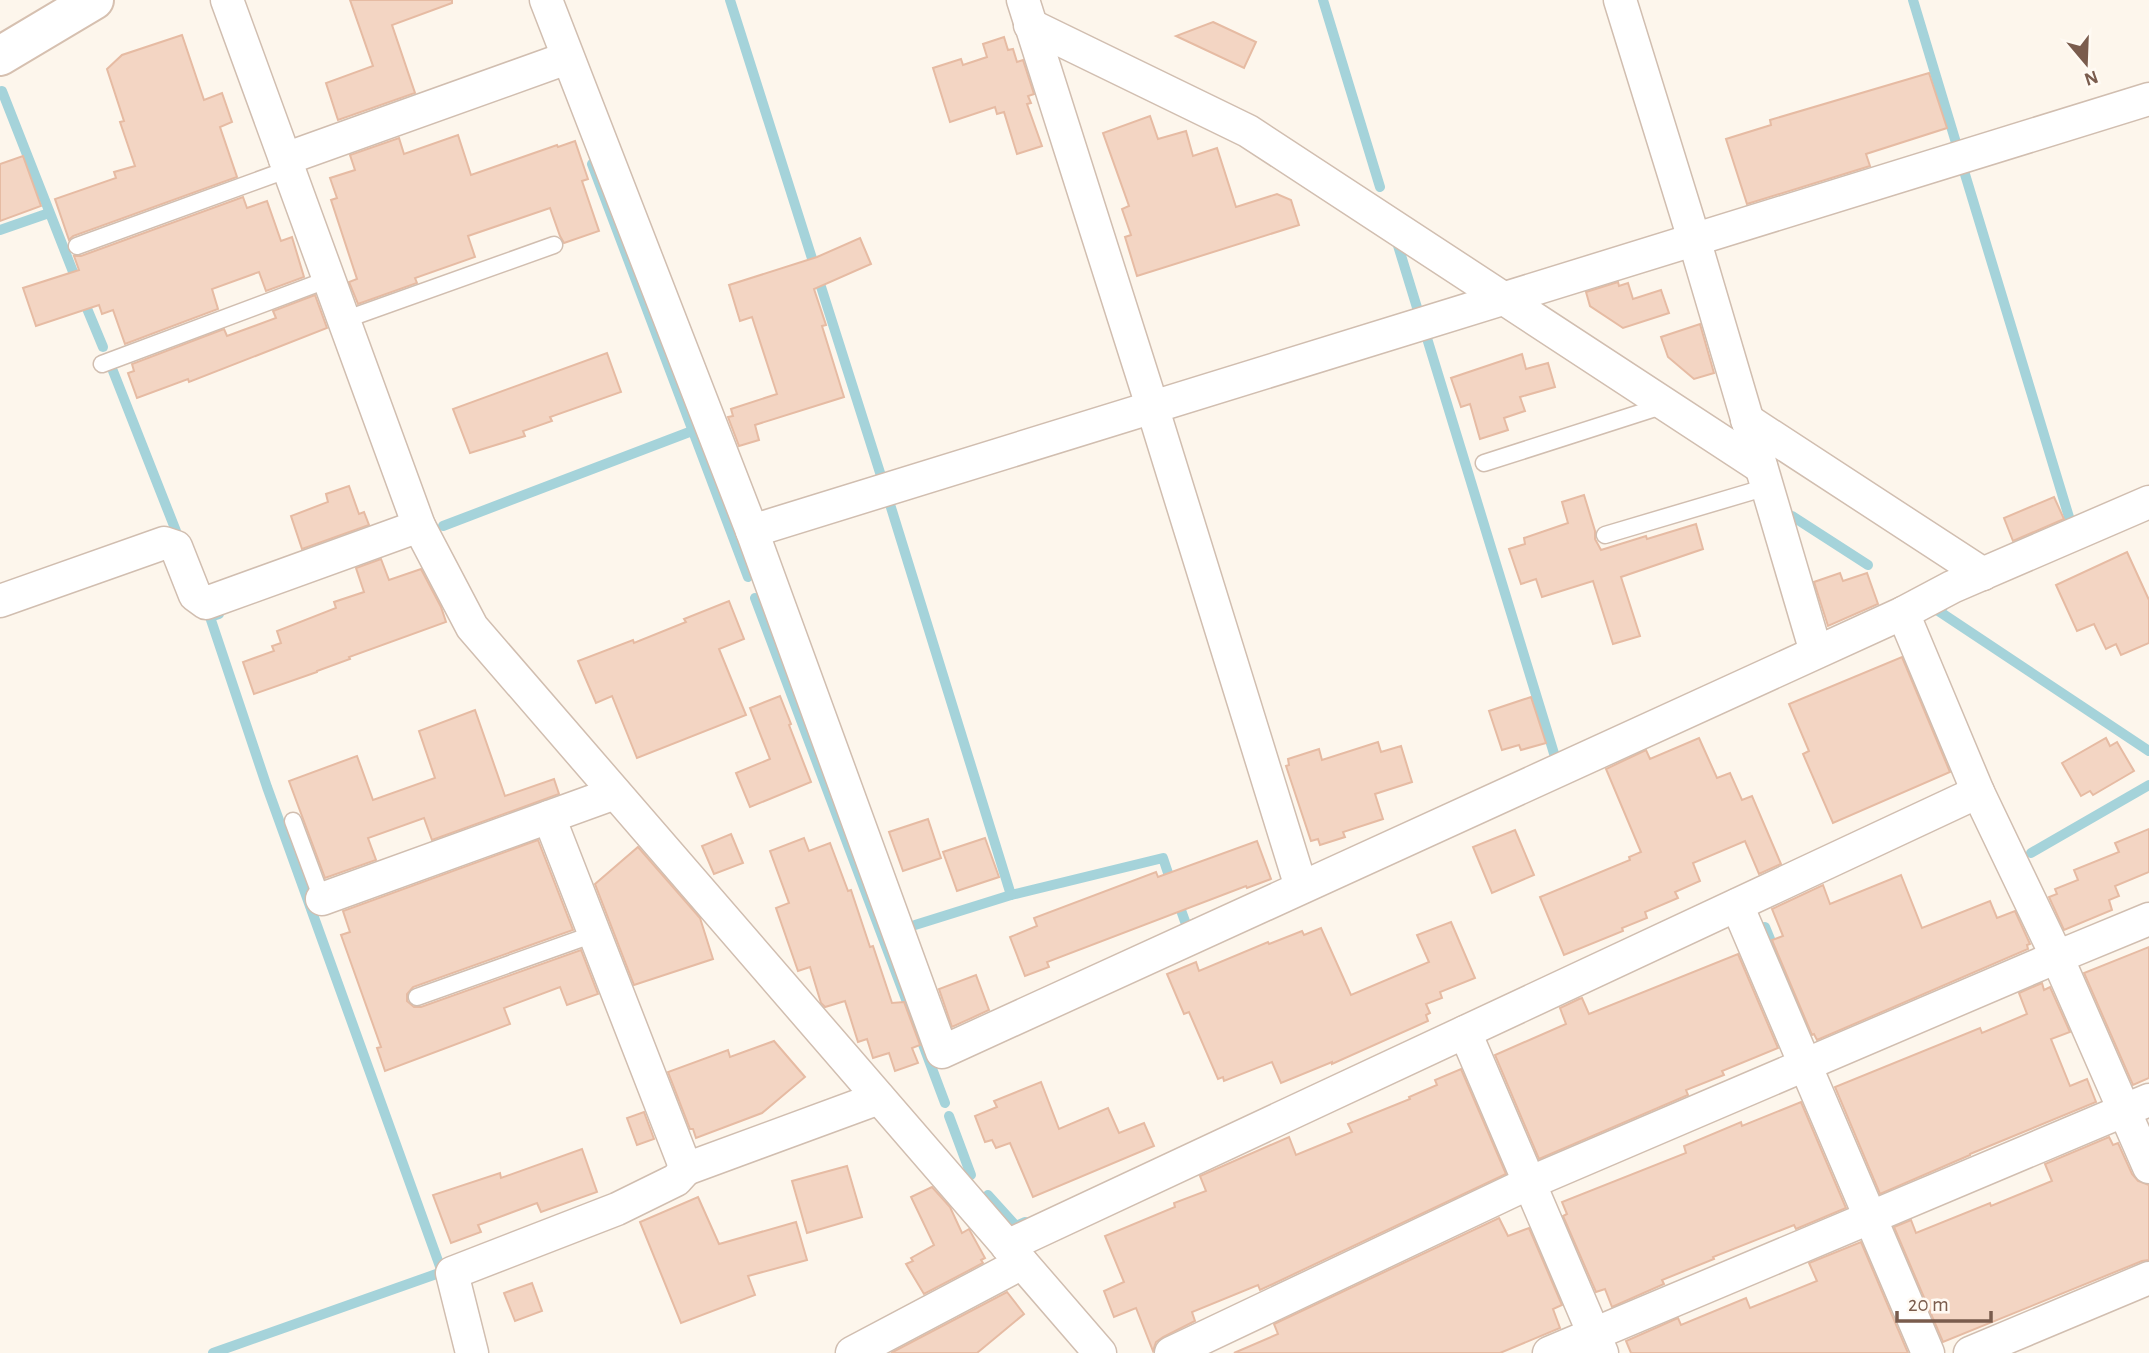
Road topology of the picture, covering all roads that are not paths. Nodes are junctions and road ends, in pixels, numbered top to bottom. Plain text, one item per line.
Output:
1 (94, 0) edge
2 (227, 0) edge
3 (546, 0) edge
4 (1620, 0) edge
5 (1026, 13) edge
6 (0, 56) edge
7 (567, 58) junction
8 (2149, 99) edge
9 (287, 164) junction
10 (1694, 239) junction
11 (554, 245) dead end
12 (77, 246) dead end
13 (329, 279) junction
14 (1503, 298) junction
15 (344, 320) junction
16 (102, 364) dead end
17 (1666, 405) junction
18 (1152, 406) junction
19 (1747, 420) junction
20 (1484, 463) dead end
21 (1764, 477) junction
22 (2149, 502) edge
23 (419, 526) junction
24 (752, 531) junction
25 (1605, 535) dead end
26 (1983, 574) junction
27 (0, 601) edge
28 (1903, 612) junction
29 (1816, 652) junction
30 (1978, 792) junction
31 (615, 793) junction
32 (549, 817) junction
33 (293, 821) dead end
34 (1301, 887) junction
35 (322, 899) joint
36 (1737, 905) junction
37 (2149, 919) edge
38 (594, 934) junction
39 (2057, 957) junction
40 (417, 997) dead end
41 (1465, 1032) junction
42 (1805, 1065) junction
43 (879, 1098) junction
44 (2137, 1105) edge
45 (2149, 1167) edge
46 (686, 1169) junction
47 (1530, 1183) junction
48 (1870, 1217) junction
49 (1015, 1255) junction
50 (2149, 1278) edge
51 (1598, 1343) edge
52 (860, 1351) edge
53 (472, 1353) edge
54 (1100, 1353) edge
55 (1171, 1353) edge
56 (1549, 1353) edge
57 (1927, 1353) edge
58 (1970, 1353) edge

1 - 6 main road
2 - 9 street
3 - 7 street
4 - 10 street
5 - 14 street
5 - 18 street
7 - 9 street
7 - 24 street
8 - 10 street
9 - 12 lane
9 - 13 street
10 - 14 street
10 - 19 street
11 - 15 lane
13 - 15 street
13 - 16 lane
14 - 17 street
14 - 18 street
15 - 23 street
17 - 20 lane
17 - 21 street
18 - 24 street
18 - 34 street
19 - 21 street
19 - 26 street
21 - 25 lane
21 - 29 street
22 - 26 street
23 - 27 street
23 - 31 street
24 - 34 street
26 - 28 street
28 - 29 street
28 - 30 street
29 - 34 street
30 - 36 street
30 - 39 street
31 - 32 street
31 - 43 street
32 - 35 street
32 - 38 street
33 - 35 lane
36 - 41 street
36 - 42 street
37 - 39 street
38 - 40 lane
38 - 46 street
39 - 42 street
39 - 44 street
41 - 47 street
41 - 49 street
42 - 47 street
42 - 48 street
43 - 46 street
43 - 49 street
44 - 45 street
44 - 48 street
46 - 53 street
47 - 51 street
47 - 55 street
48 - 51 street
48 - 57 street
49 - 52 street
49 - 54 street
50 - 58 street
51 - 56 street

